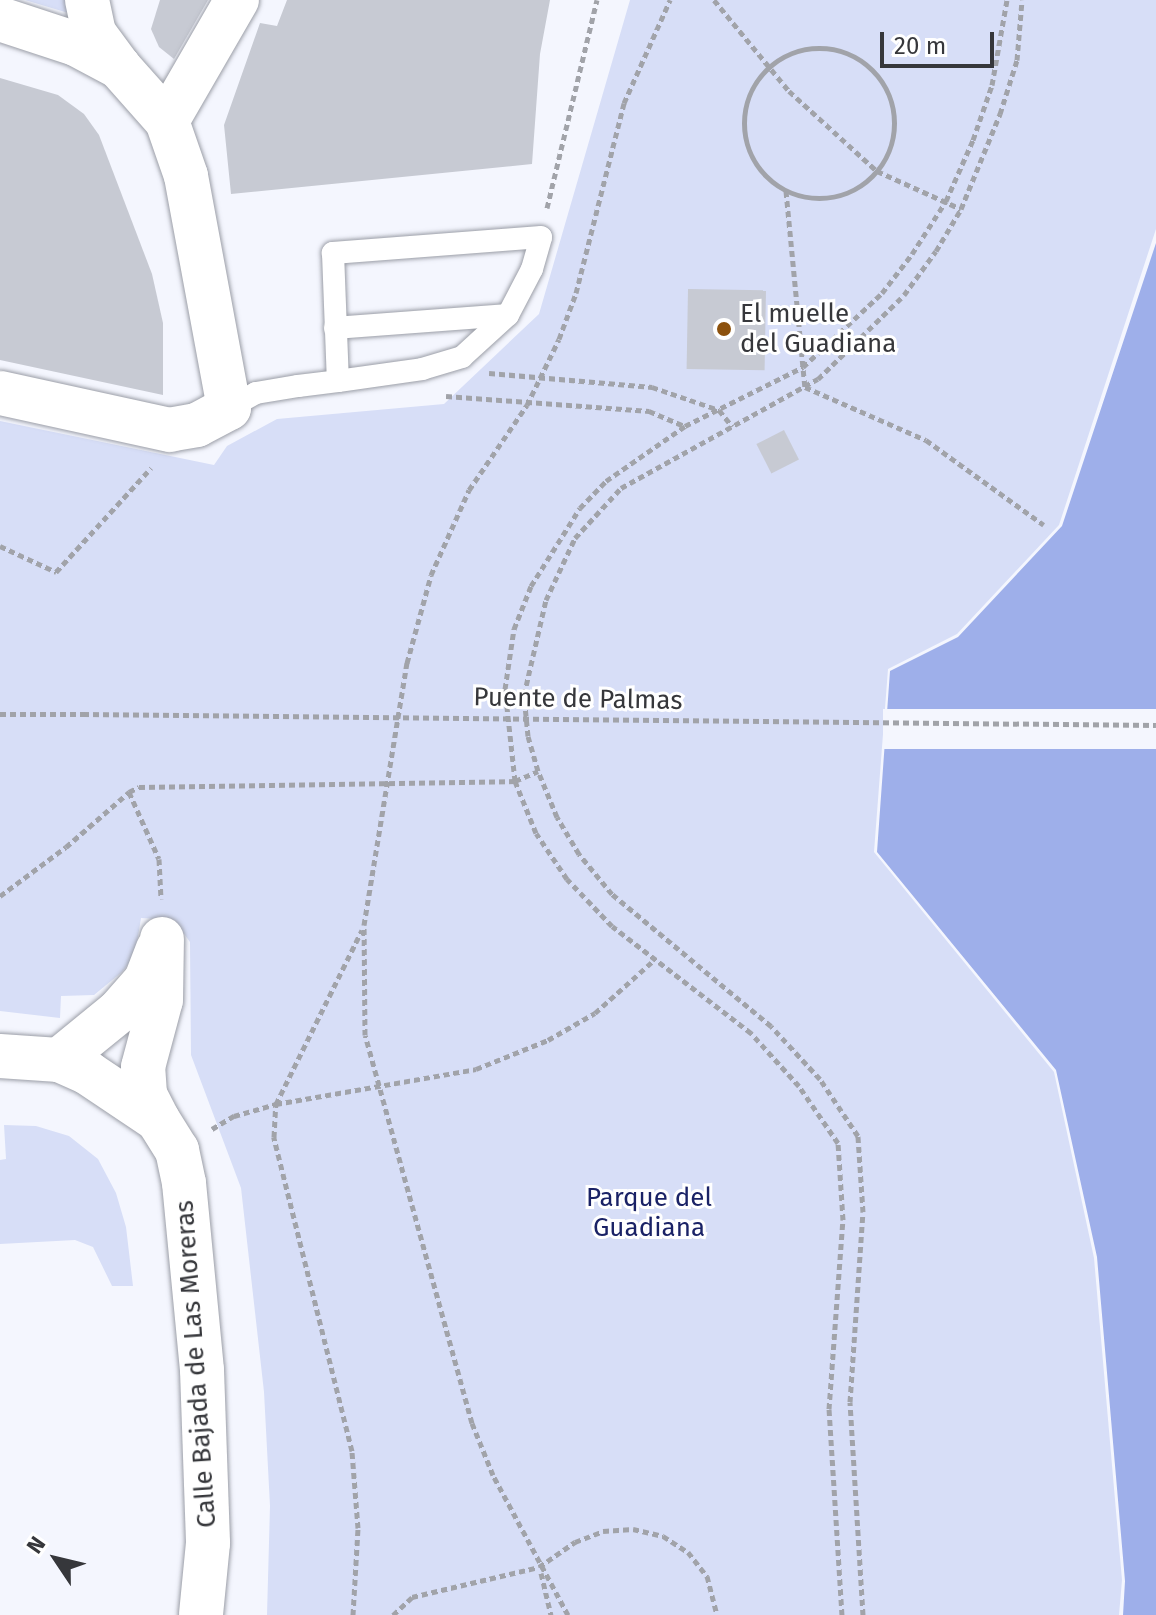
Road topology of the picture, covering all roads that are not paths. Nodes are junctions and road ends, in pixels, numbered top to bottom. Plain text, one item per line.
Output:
1 (87, 0) edge
2 (237, 0) edge
3 (0, 19) edge
4 (119, 67) junction
5 (167, 121) junction
6 (508, 315) junction
7 (335, 328) junction
8 (338, 381) junction
9 (0, 393) edge
10 (229, 408) junction
11 (0, 1056) edge
12 (59, 1060) junction
13 (167, 1135) junction
14 (201, 1615) edge

1 - 4 street
2 - 5 street
3 - 4 street
4 - 5 street
5 - 10 street
6 - 7 lane
6 - 7 lane
6 - 8 lane
7 - 8 lane
8 - 10 lane
9 - 10 street
11 - 12 street
12 - 13 street
12 - 13 street, Calle Bajada de Las Moreras
13 - 14 street, Calle Bajada de Las Moreras

